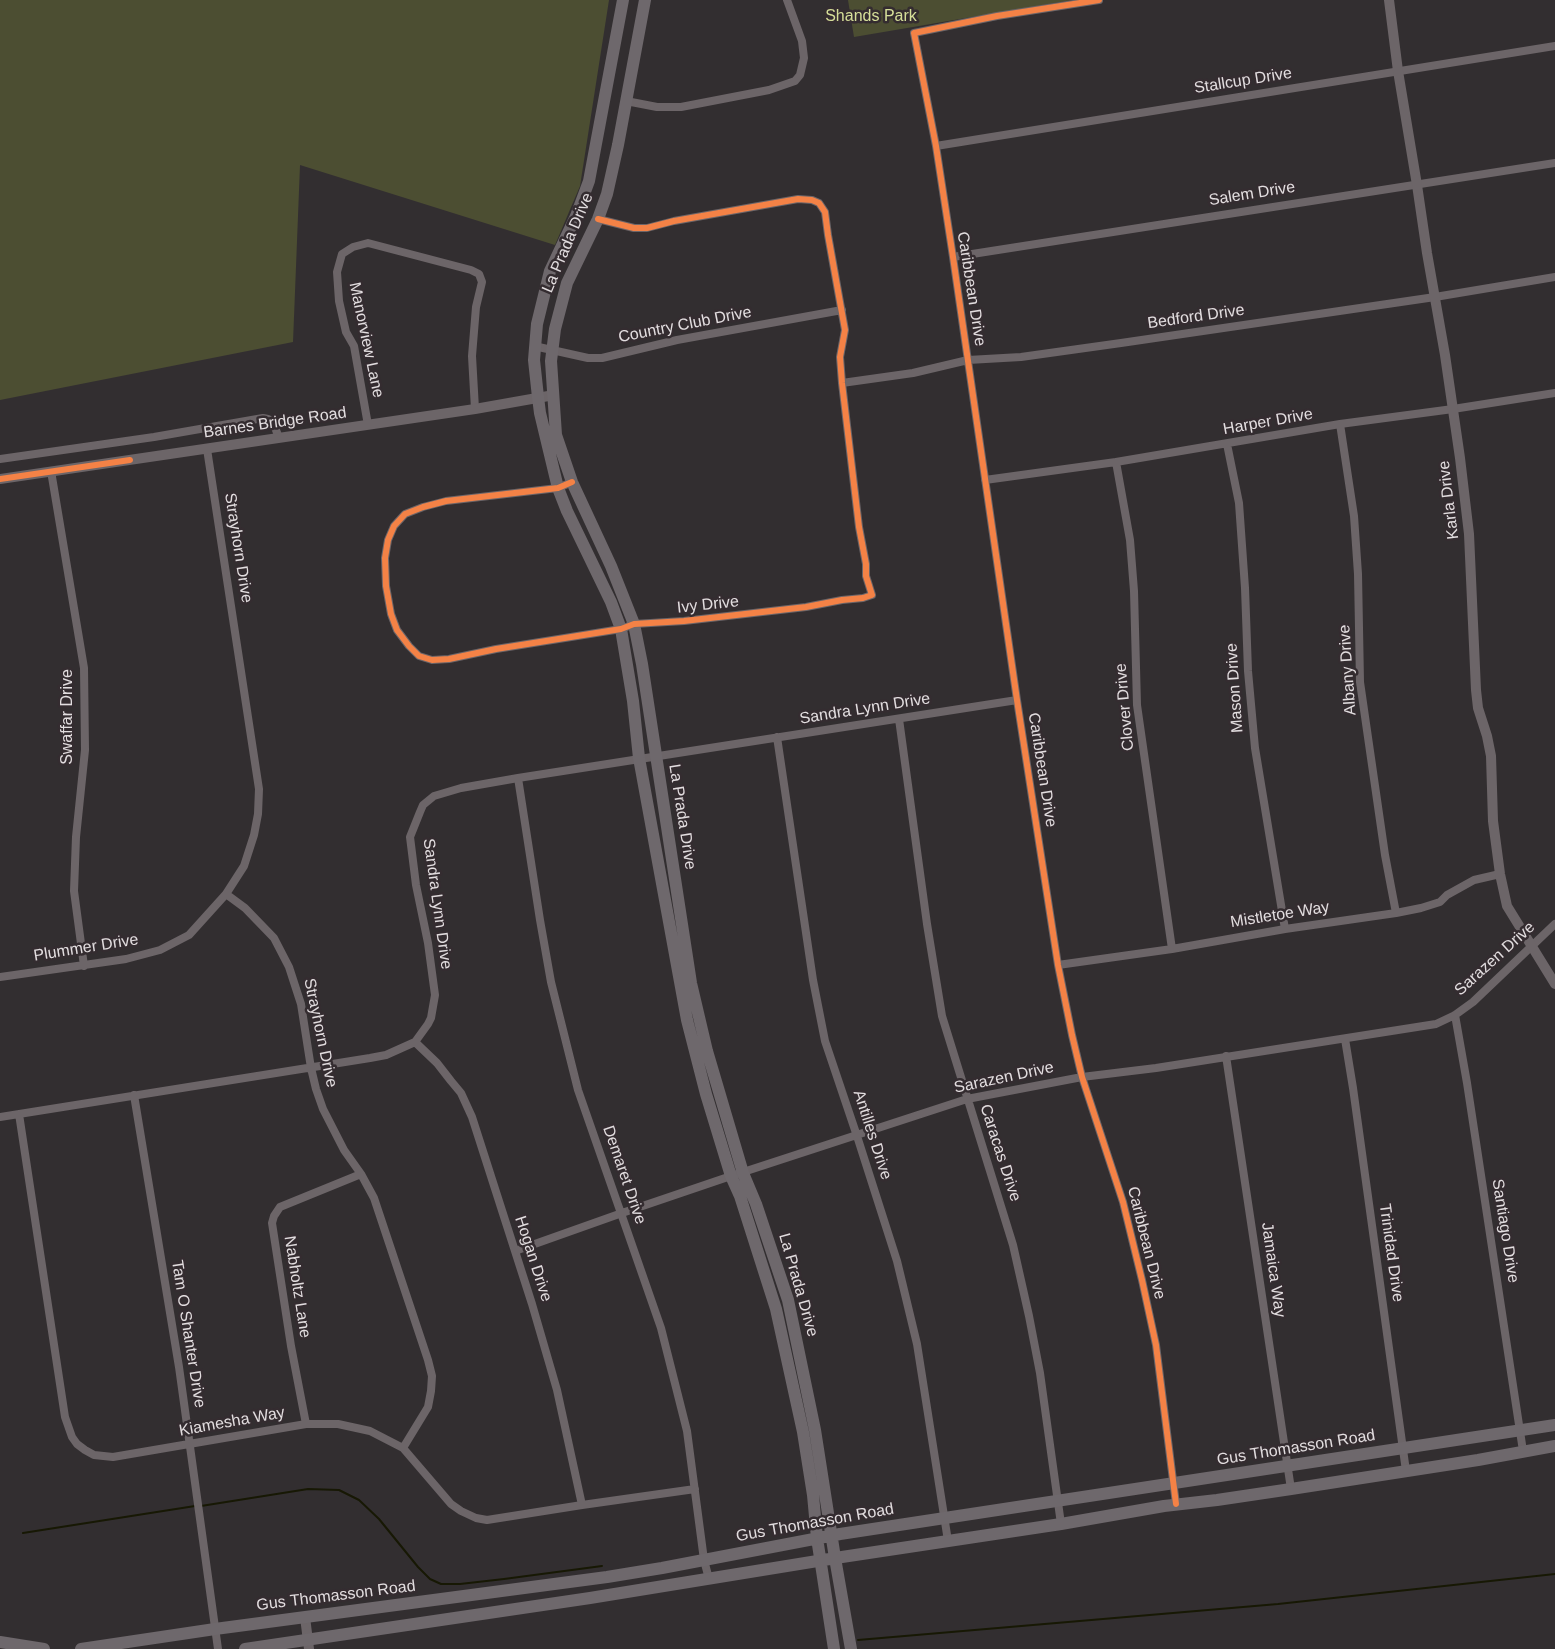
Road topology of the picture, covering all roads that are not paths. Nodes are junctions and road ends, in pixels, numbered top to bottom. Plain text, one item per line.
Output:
1 (623, 0) edge
2 (645, 0) edge
3 (787, 0) edge
4 (1100, 0) edge
5 (1389, 0) edge
6 (1555, 46) edge
7 (1398, 71) junction
8 (626, 101) junction
9 (936, 146) junction
10 (1555, 163) edge
11 (613, 170) junction
12 (591, 171) junction
13 (1417, 185) junction
14 (598, 219) junction
15 (953, 257) junction
16 (1555, 277) edge
17 (1435, 297) junction
18 (842, 310) junction
19 (534, 346) junction
20 (552, 349) junction
21 (968, 360) junction
22 (842, 383) junction
23 (1555, 393) edge
24 (554, 395) junction
25 (538, 397) junction
26 (475, 409) junction
27 (1453, 409) junction
28 (1340, 424) junction
29 (368, 425) junction
30 (279, 438) junction
31 (1227, 444) junction
32 (207, 448) junction
33 (0, 459) edge
34 (1116, 462) junction
35 (51, 471) junction
36 (0, 479) edge
37 (986, 480) junction
38 (572, 482) junction
39 (558, 488) junction
40 (611, 566) junction
41 (597, 571) junction
42 (634, 624) junction
43 (621, 629) junction
44 (1017, 700) junction
45 (899, 719) junction
46 (777, 737) junction
47 (656, 757) junction
48 (639, 759) junction
49 (518, 778) junction
50 (1500, 873) junction
51 (226, 894) junction
52 (1396, 913) junction
53 (1555, 924) edge
54 (1285, 929) junction
55 (1532, 947) junction
56 (1172, 949) junction
57 (1058, 965) junction
58 (84, 966) junction
59 (0, 977) edge
60 (1555, 984) edge
61 (1455, 1015) junction
62 (1345, 1039) junction
63 (415, 1042) junction
64 (1226, 1056) junction
65 (311, 1068) junction
66 (1082, 1077) junction
67 (134, 1095) junction
68 (967, 1099) junction
69 (19, 1114) junction
70 (0, 1116) edge
71 (857, 1136) junction
72 (361, 1174) junction
73 (737, 1175) junction
74 (622, 1213) junction
75 (515, 1251) junction
76 (807, 1421) junction
77 (306, 1424) junction
78 (1555, 1425) edge
79 (1520, 1431) junction
80 (190, 1445) junction
81 (1555, 1446) edge
82 (403, 1448) junction
83 (1403, 1449) junction
84 (1523, 1451) junction
85 (1287, 1466) junction
86 (1406, 1471) junction
87 (1173, 1484) junction
88 (695, 1489) junction
89 (1291, 1489) junction
90 (1058, 1501) junction
91 (582, 1504) junction
92 (1176, 1504) junction
93 (945, 1518) junction
94 (1061, 1524) junction
95 (831, 1536) junction
96 (818, 1538) junction
97 (948, 1541) junction
98 (835, 1558) junction
99 (704, 1560) junction
100 (821, 1561) junction
101 (709, 1579) junction
102 (305, 1617) junction
103 (215, 1629) junction
104 (0, 1642) edge
105 (308, 1644) edge
106 (44, 1649) edge
107 (81, 1649) edge
108 (218, 1649) edge
109 (245, 1649) edge
110 (834, 1649) edge
111 (851, 1649) edge

1 - 12 main road, La Prada Drive
2 - 8 main road, La Prada Drive
3 - 8 street
4 - 9 street, Caribbean Drive
5 - 7 street, Karla Drive
6 - 7 street, Stallcup Drive
7 - 9 street, Stallcup Drive
7 - 13 street, Karla Drive
8 - 11 main road, La Prada Drive
9 - 15 street, Caribbean Drive
10 - 13 street, Salem Drive
11 - 12 main road
11 - 14 main road, La Prada Drive
12 - 19 main road, La Prada Drive
13 - 15 street, Salem Drive
13 - 17 street, Karla Drive
14 - 18 street, Ivy Drive
14 - 20 main road, La Prada Drive
15 - 21 street, Caribbean Drive
16 - 17 street, Bedford Drive
17 - 21 street, Bedford Drive
17 - 27 street, Karla Drive
18 - 20 street, Country Club Drive
18 - 22 street, Ivy Drive
19 - 20 street, Country Club Drive
19 - 25 main road, La Prada Drive
20 - 24 main road, La Prada Drive
21 - 22 street, Bedford Drive
21 - 37 street, Caribbean Drive
22 - 42 street, Ivy Drive
23 - 27 street, Harper Drive
24 - 25 street, Barnes Bridge Road
24 - 38 main road, La Prada Drive
25 - 26 street, Barnes Bridge Road
25 - 39 main road, La Prada Drive
26 - 29 street, Barnes Bridge Road
26 - 29 street, Manorview Lane
27 - 28 street, Harper Drive
27 - 50 street, Karla Drive
28 - 31 street, Harper Drive
28 - 52 street, Albany Drive
29 - 30 street, Barnes Bridge Road
30 - 32 street, Barnes Bridge Road
30 - 33 street
31 - 34 street, Harper Drive
31 - 54 street, Mason Drive
32 - 35 street, Barnes Bridge Road
32 - 51 street, Strayhorn Drive
34 - 37 street, Harper Drive
34 - 56 street, Clover Drive
35 - 36 street, Barnes Bridge Road
35 - 58 street, Swaffar Drive
37 - 44 street, Caribbean Drive
38 - 39 street, Ivy Drive
38 - 40 main road, La Prada Drive
39 - 41 main road, La Prada Drive
39 - 43 street, Ivy Drive
40 - 41 main road
40 - 42 main road, La Prada Drive
41 - 43 main road, La Prada Drive
42 - 43 street, Ivy Drive
42 - 47 main road, La Prada Drive
43 - 48 main road, La Prada Drive
44 - 45 street, Sandra Lynn Drive
44 - 57 street, Caribbean Drive
45 - 46 street, Sandra Lynn Drive
45 - 68 street, Caracas Drive
46 - 47 street, Sandra Lynn Drive
46 - 71 street, Antilles Drive
47 - 48 street, Sandra Lynn Drive
47 - 73 main road, La Prada Drive
48 - 49 street, Sandra Lynn Drive
48 - 73 main road, La Prada Drive
49 - 63 street, Sandra Lynn Drive
49 - 74 street, Demaret Drive
50 - 52 street, Mistletoe Way
50 - 55 street, Karla Drive
51 - 58 street, Plummer Drive
51 - 65 street, Strayhorn Drive
52 - 54 street, Mistletoe Way
53 - 55 street, Sarazen Drive
54 - 56 street, Mistletoe Way
55 - 60 street, Karla Drive
55 - 61 street, Sarazen Drive
56 - 57 street, Mistletoe Way
57 - 66 street, Caribbean Drive
58 - 59 street, Plummer Drive
61 - 62 street, Sarazen Drive
61 - 79 street, Santiago Drive
62 - 64 street, Sarazen Drive
62 - 83 street, Trinidad Drive
63 - 65 street
63 - 75 street, Hogan Drive
64 - 66 street, Sarazen Drive
64 - 85 street, Jamaica Way
65 - 67 street
65 - 72 street, Strayhorn Drive
66 - 68 street, Sarazen Drive
66 - 87 street, Caribbean Drive
67 - 69 street
67 - 80 street, Tam O Shanter Drive
68 - 71 street, Sarazen Drive
68 - 90 street, Caracas Drive
69 - 70 street
69 - 80 street, Kiamesha Way
71 - 73 street, Sarazen Drive
71 - 93 street, Antilles Drive
72 - 77 street, Nabholtz Lane
72 - 82 street, Strayhorn Drive
73 - 74 street, Sarazen Drive
73 - 76 main road, La Prada Drive
74 - 75 street, Sarazen Drive
74 - 88 street, Demaret Drive
75 - 91 street, Hogan Drive
76 - 95 main road, La Prada Drive
76 - 96 main road, La Prada Drive
77 - 80 street, Kiamesha Way
77 - 82 street, Kiamesha Way
78 - 79 main road, Gus Thomasson Road
79 - 83 main road, Gus Thomasson Road
79 - 84 street, Santiago Drive
80 - 103 street, Tam O Shanter Drive
81 - 84 main road
82 - 91 street, Kiamesha Way
83 - 85 main road, Gus Thomasson Road
83 - 86 street, Trinidad Drive
84 - 86 main road
85 - 87 main road, Gus Thomasson Road
85 - 89 street, Jamaica Way
86 - 89 main road
87 - 90 main road, Gus Thomasson Road
87 - 92 street, Caribbean Drive
88 - 91 street, Kiamesha Way
88 - 99 street, Demaret Drive
89 - 92 main road
90 - 93 main road, Gus Thomasson Road
90 - 94 street, Caracas Drive
92 - 94 main road
93 - 95 main road, Gus Thomasson Road
93 - 97 street, Antilles Drive
94 - 97 main road
95 - 96 main road, Gus Thomasson Road
95 - 98 main road, La Prada Drive
96 - 99 main road, Gus Thomasson Road
96 - 100 main road, La Prada Drive
97 - 98 main road
98 - 100 main road
98 - 111 main road, La Prada Drive
99 - 101 street, Demaret Drive
99 - 102 main road, Gus Thomasson Road
100 - 101 main road
100 - 110 main road, La Prada Drive
101 - 105 main road
102 - 103 main road, Gus Thomasson Road
102 - 105 street
103 - 107 main road, Gus Thomasson Road
103 - 108 street, Tam O Shanter Drive
104 - 106 main road
105 - 109 main road

